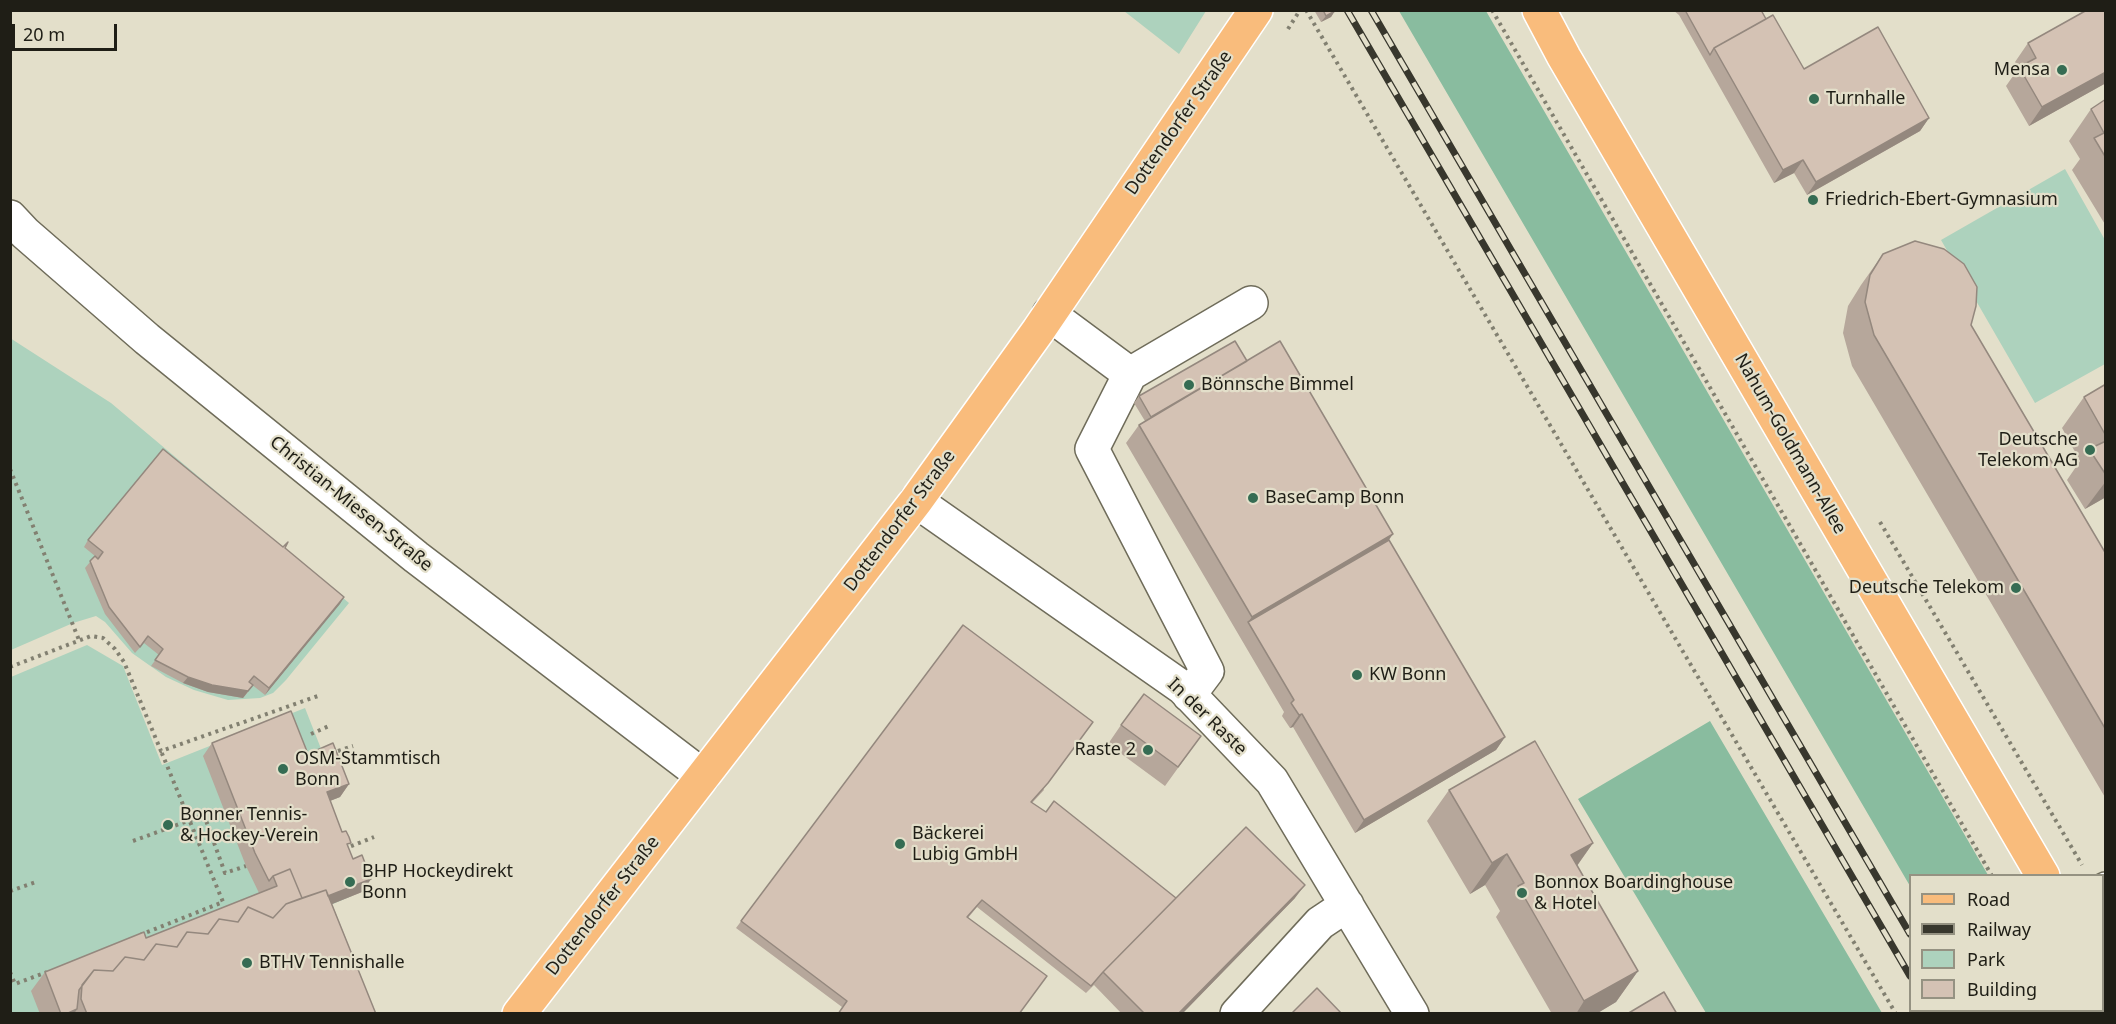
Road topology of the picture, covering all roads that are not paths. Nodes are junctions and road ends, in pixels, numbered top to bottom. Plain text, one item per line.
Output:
1 (1256, 10) edge
2 (1539, 10) edge
3 (10, 218) edge
4 (1251, 303) dead end
5 (1049, 314) junction
6 (1130, 374) junction
7 (916, 501) junction
8 (1190, 696) junction
9 (703, 776) junction
10 (2042, 874) edge
11 (1347, 905) junction
12 (519, 1014) edge
13 (1237, 1014) edge
14 (1412, 1014) edge

1 - 5 main road, Dottendorfer Straße
2 - 10 main road, Nahum-Goldmann-Allee
3 - 9 street, Christian-Miesen-Straße
4 - 6 street
5 - 6 street
5 - 7 main road, Dottendorfer Straße
6 - 8 street
7 - 8 street, In der Raste
7 - 9 main road, Dottendorfer Straße
8 - 11 street, In der Raste
9 - 12 main road, Dottendorfer Straße
11 - 13 street
11 - 14 street, In der Raste

